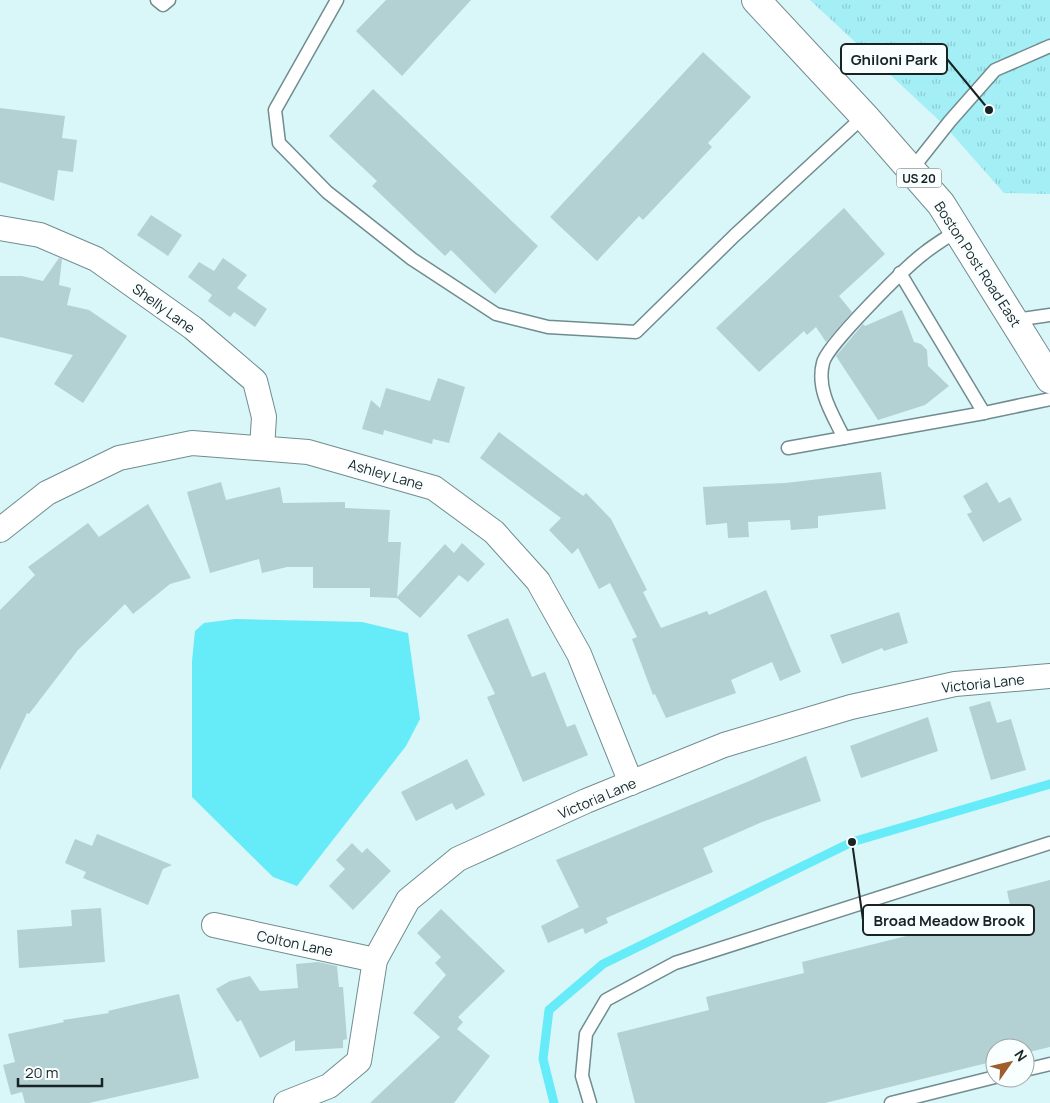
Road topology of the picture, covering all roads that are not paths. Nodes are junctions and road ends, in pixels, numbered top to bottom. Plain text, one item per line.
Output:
1 (157, 0) edge
2 (168, 0) edge
3 (337, 0) edge
4 (756, 0) edge
5 (1050, 46) edge
6 (864, 116) junction
7 (912, 169) junction
8 (0, 228) edge
9 (958, 230) junction
10 (900, 273) junction
11 (1050, 315) edge
12 (1015, 320) junction
13 (1050, 379) edge
14 (1050, 399) edge
15 (984, 413) junction
16 (844, 438) junction
17 (262, 448) junction
18 (788, 448) dead end
19 (0, 530) edge
20 (1050, 676) edge
21 (631, 783) junction
22 (1050, 844) edge
23 (214, 925) dead end
24 (375, 960) junction
25 (1050, 1064) edge
26 (1035, 1068) edge
27 (985, 1080) edge
28 (286, 1103) edge
29 (590, 1103) edge
30 (891, 1103) edge

1 - 2 lane
3 - 6 lane
4 - 6 main road, Boston Post Road East / US 20
5 - 7 lane
6 - 7 main road, Boston Post Road East / US 20
7 - 9 main road, Boston Post Road East / US 20
8 - 17 street, Shelly Lane
9 - 10 lane
9 - 12 main road, Boston Post Road East / US 20
10 - 15 lane
10 - 16 lane
11 - 12 lane
12 - 13 main road, Boston Post Road East / US 20
14 - 15 lane
15 - 16 lane
16 - 18 lane
17 - 19 street, Ashley Lane
17 - 21 street, Ashley Lane
20 - 21 street, Victoria Lane
21 - 24 street, Victoria Lane
22 - 29 lane
23 - 24 street, Colton Lane
24 - 28 street, Victoria Lane
25 - 26 lane
27 - 30 lane

